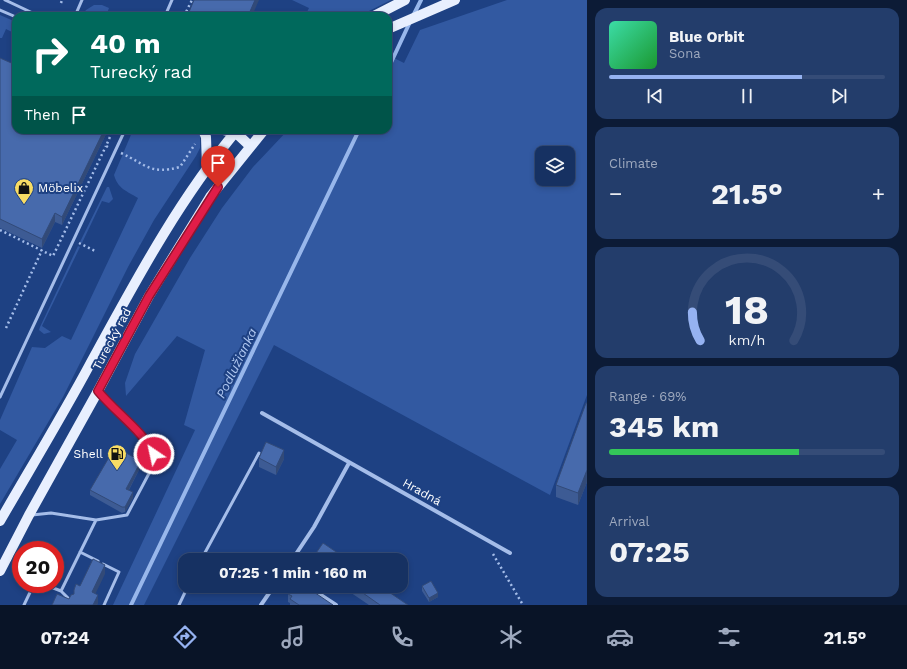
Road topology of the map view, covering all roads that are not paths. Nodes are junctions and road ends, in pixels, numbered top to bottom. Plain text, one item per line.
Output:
1 (5, 0) edge
2 (82, 0) edge
3 (172, 0) edge
4 (404, 0) edge
5 (455, 0) edge
6 (0, 10) edge
7 (30, 12) edge
8 (77, 12) edge
9 (167, 12) edge
10 (382, 12) edge
11 (12, 15) edge
12 (392, 27) edge
13 (123, 134) edge
14 (201, 134) edge
15 (233, 134) edge
16 (238, 134) edge
17 (260, 134) edge
18 (250, 146) junction
19 (207, 168) junction
20 (98, 391) junction
21 (0, 398) edge
22 (262, 414) dead end
23 (259, 453) dead end
24 (349, 463) junction
25 (28, 515) junction
26 (96, 520) junction
27 (0, 521) edge
28 (80, 552) junction
29 (205, 553) edge
30 (297, 553) edge
31 (510, 553) dead end
32 (0, 571) edge
33 (64, 585) edge
34 (30, 593) edge
35 (63, 593) edge
36 (185, 593) edge
37 (269, 593) edge
38 (318, 593) edge
39 (72, 602) edge
40 (24, 605) edge
41 (104, 605) edge
42 (179, 605) edge
43 (261, 605) edge
44 (336, 605) edge

1 - 7 lane
2 - 8 lane
3 - 9 lane
4 - 10 main road
5 - 12 main road
6 - 11 lane
13 - 21 lane
14 - 19 main road
15 - 19 main road, Turecký rad
16 - 18 main road
17 - 18 main road, Turecký rad
18 - 20 main road, Turecký rad
19 - 27 main road, Turecký rad
20 - 25 main road, Turecký rad
20 - 26 lane
22 - 24 street, Hradná
23 - 29 lane
24 - 30 street
24 - 31 street, Hradná
25 - 26 lane
25 - 32 main road, Turecký rad
26 - 28 lane
28 - 33 lane
28 - 41 lane
34 - 40 lane
35 - 39 lane
36 - 42 lane
37 - 43 street
38 - 44 street

